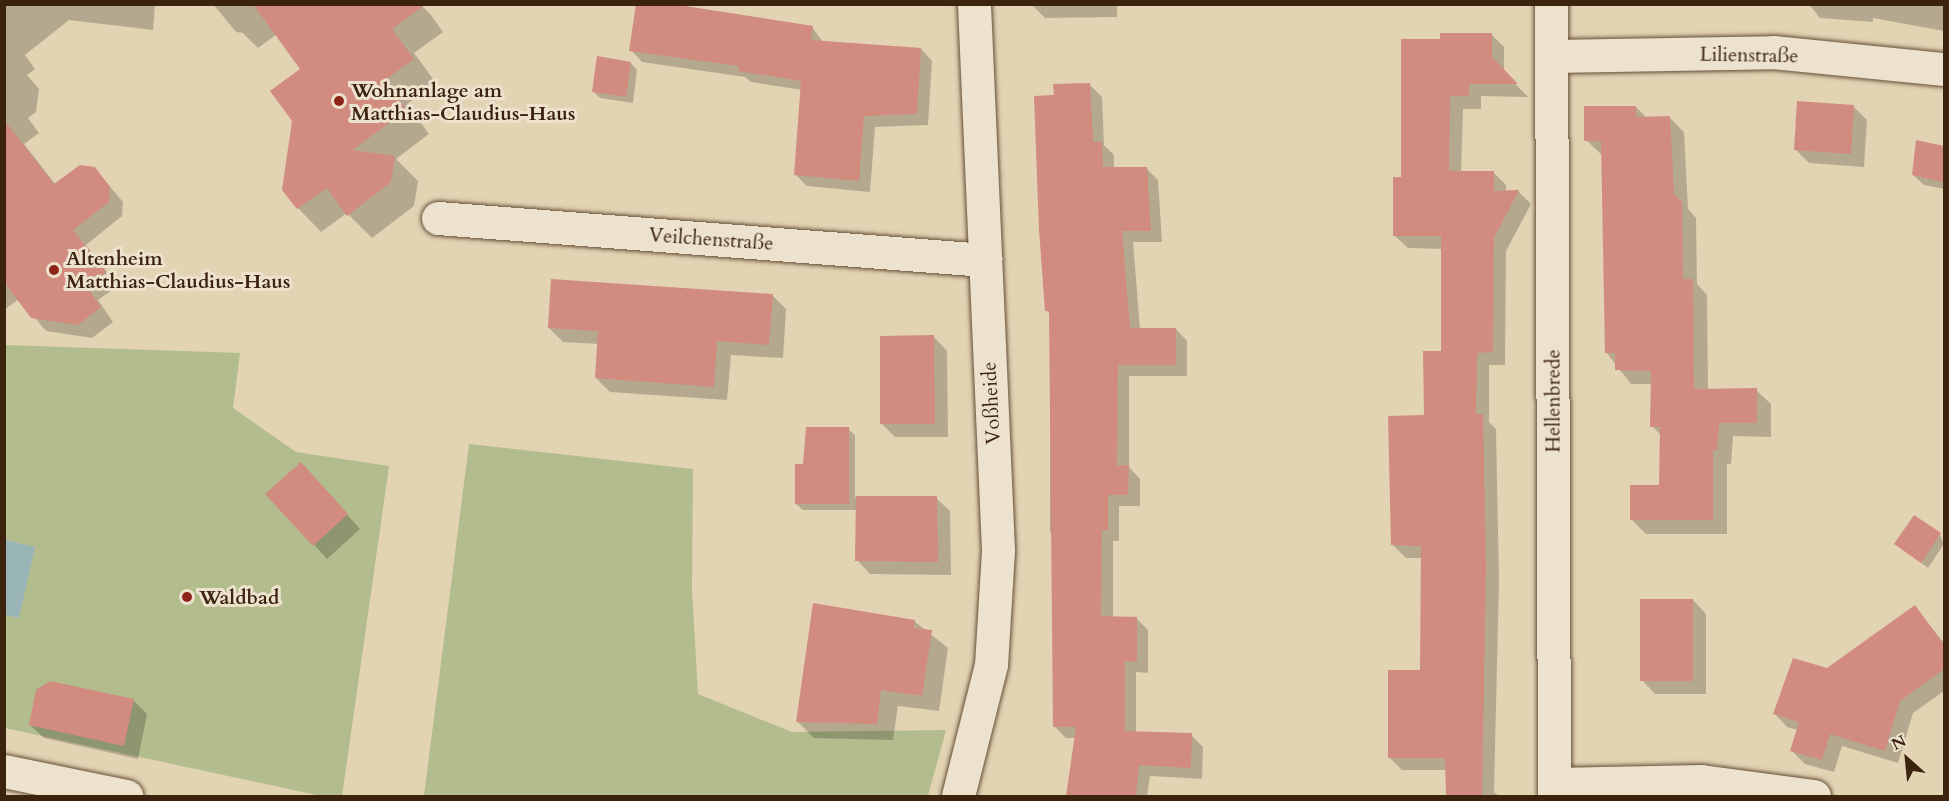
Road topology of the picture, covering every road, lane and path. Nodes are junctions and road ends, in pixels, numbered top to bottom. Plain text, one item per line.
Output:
1 (974, 4) edge
2 (1551, 4) edge
3 (1552, 56) junction
4 (1944, 69) edge
5 (438, 218) dead end
6 (985, 260) junction
7 (4, 771) edge
8 (1554, 790) edge
9 (126, 796) edge
10 (958, 796) edge
11 (1814, 796) edge

1 - 6 street, Voßheide
2 - 3 street, Hellenbrede
3 - 4 street, Lilienstraße
3 - 8 street, Hellenbrede
5 - 6 street, Veilchenstraße
6 - 10 street, Voßheide
7 - 9 street
8 - 11 street

